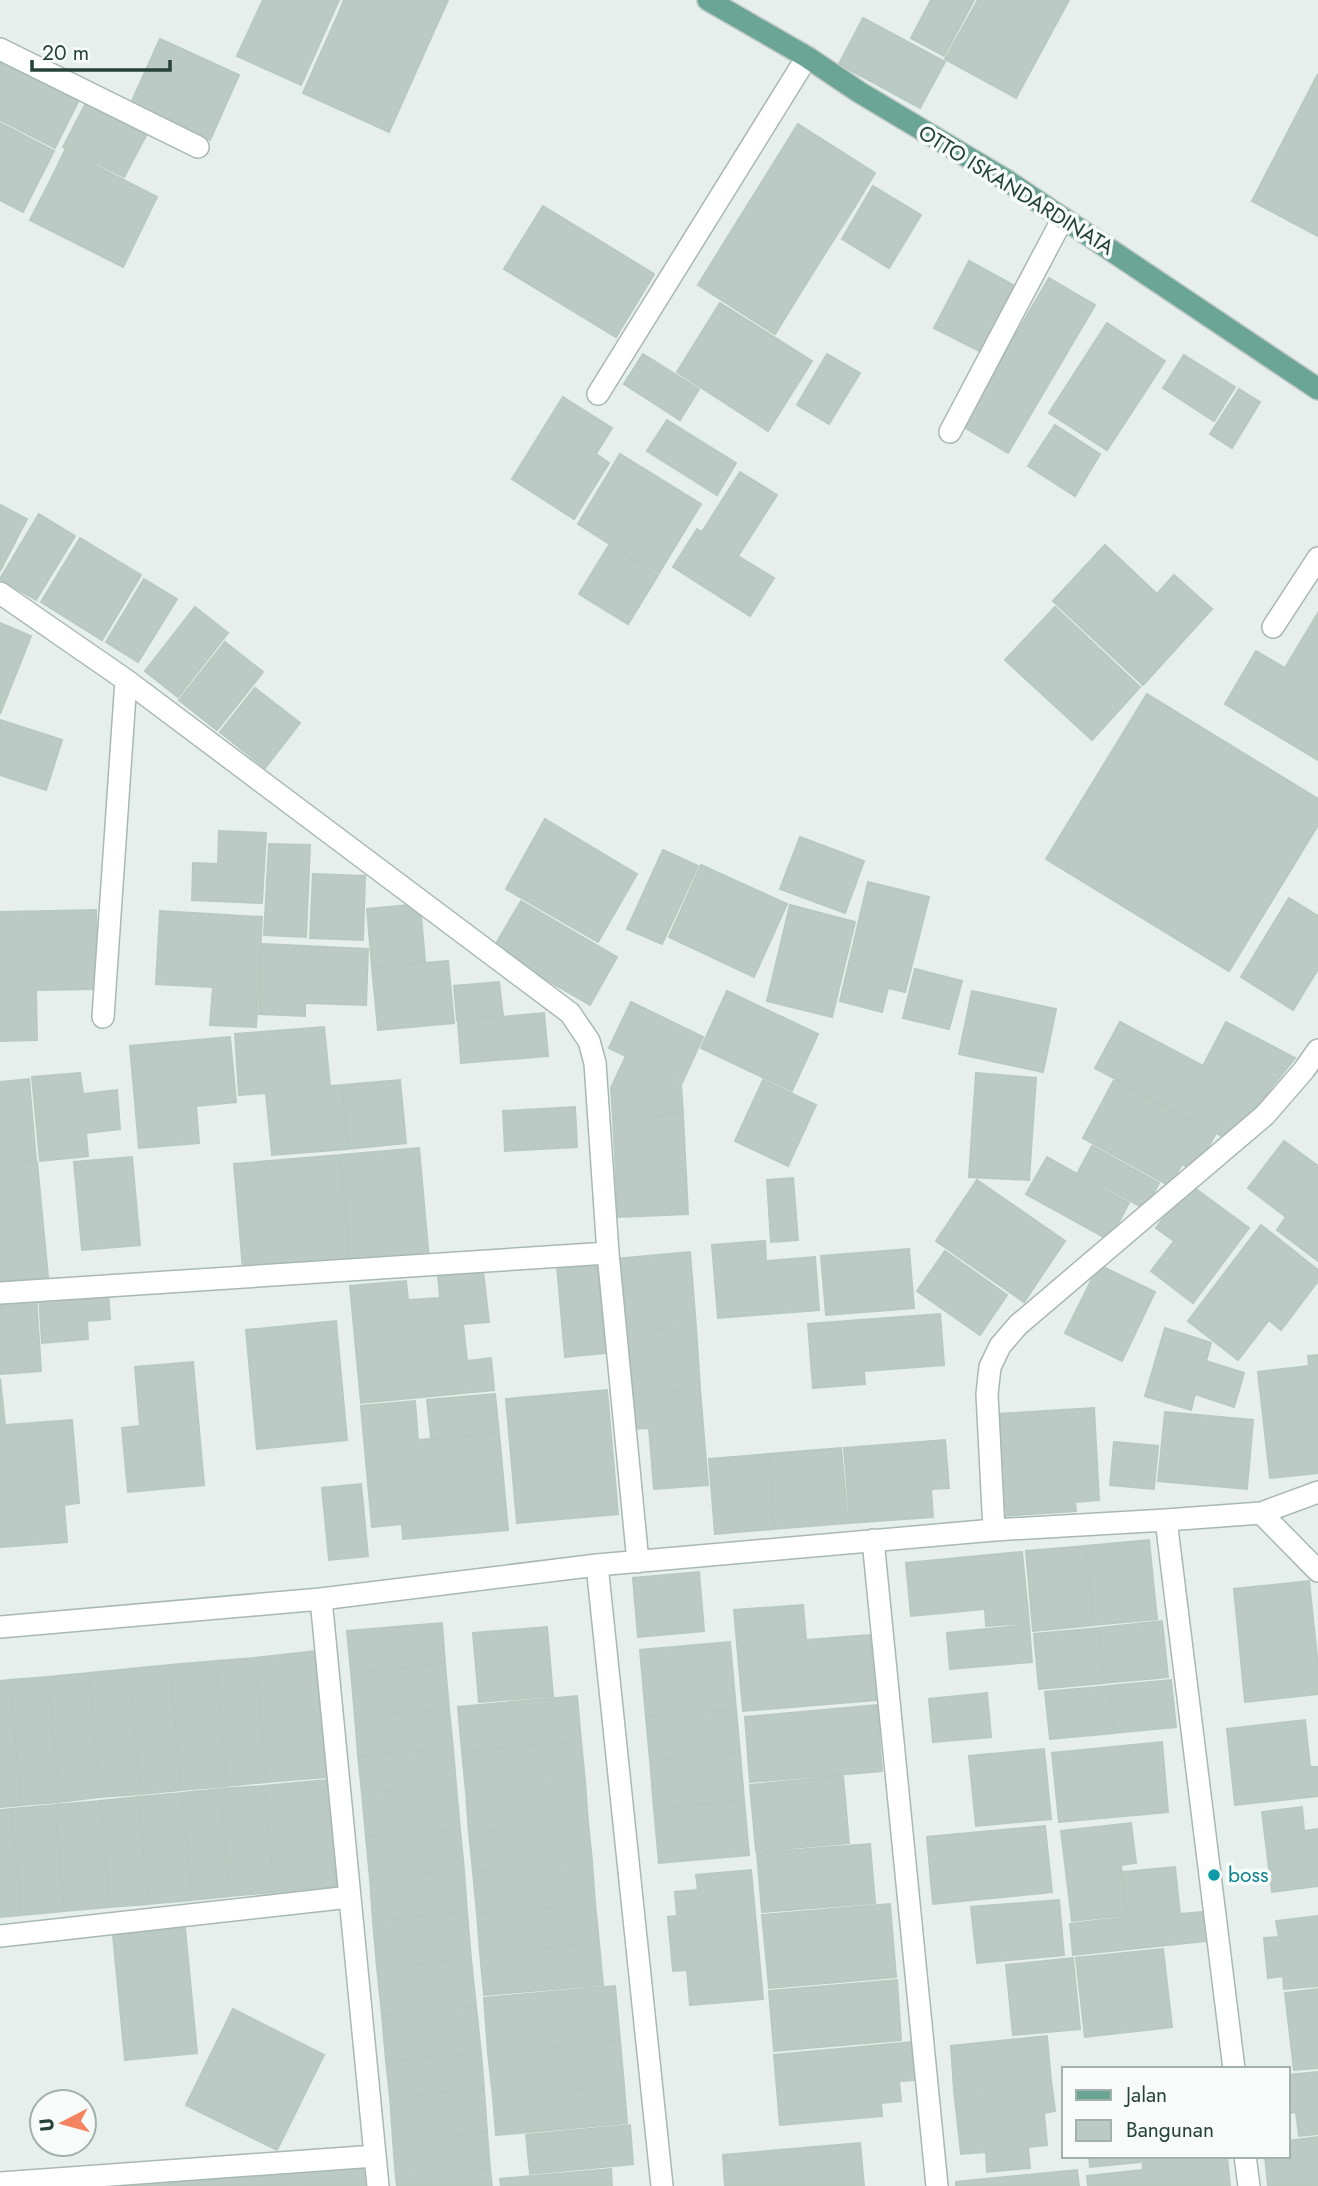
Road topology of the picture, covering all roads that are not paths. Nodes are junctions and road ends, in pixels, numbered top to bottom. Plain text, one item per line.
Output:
1 (708, 0) edge
2 (0, 49) edge
3 (807, 57) junction
4 (198, 147) dead end
5 (1063, 218) junction
6 (1318, 389) edge
7 (598, 394) dead end
8 (950, 432) dead end
9 (1318, 558) edge
10 (0, 593) edge
11 (1273, 627) dead end
12 (126, 680) junction
13 (103, 1017) dead end
14 (1318, 1050) edge
15 (608, 1253) junction
16 (0, 1293) edge
17 (1318, 1492) edge
18 (1261, 1513) junction
19 (1166, 1520) junction
20 (993, 1530) junction
21 (873, 1540) junction
22 (638, 1562) junction
23 (597, 1565) junction
24 (1318, 1571) edge
25 (321, 1599) junction
26 (0, 1627) edge
27 (350, 1897) junction
28 (0, 1937) edge
29 (1234, 2067) edge
30 (375, 2156) junction
31 (1245, 2158) edge
32 (0, 2183) edge
33 (378, 2186) edge
34 (662, 2186) edge
35 (937, 2186) edge
36 (1249, 2186) edge

1 - 3 main road, OTTO ISKANDARDINATA
2 - 4 street
3 - 5 main road, OTTO ISKANDARDINATA
3 - 7 street
5 - 6 main road, OTTO ISKANDARDINATA
5 - 8 street
9 - 11 street
10 - 12 street
12 - 13 street
12 - 15 street
14 - 20 street
15 - 16 street
15 - 22 street
17 - 18 street
18 - 19 street
18 - 24 street
19 - 20 street
19 - 29 street
20 - 21 street
21 - 22 street
21 - 35 street
22 - 23 street
23 - 25 street
23 - 34 street
25 - 26 street
25 - 27 street
27 - 28 street
27 - 30 street
30 - 32 street
30 - 33 street
31 - 36 street

